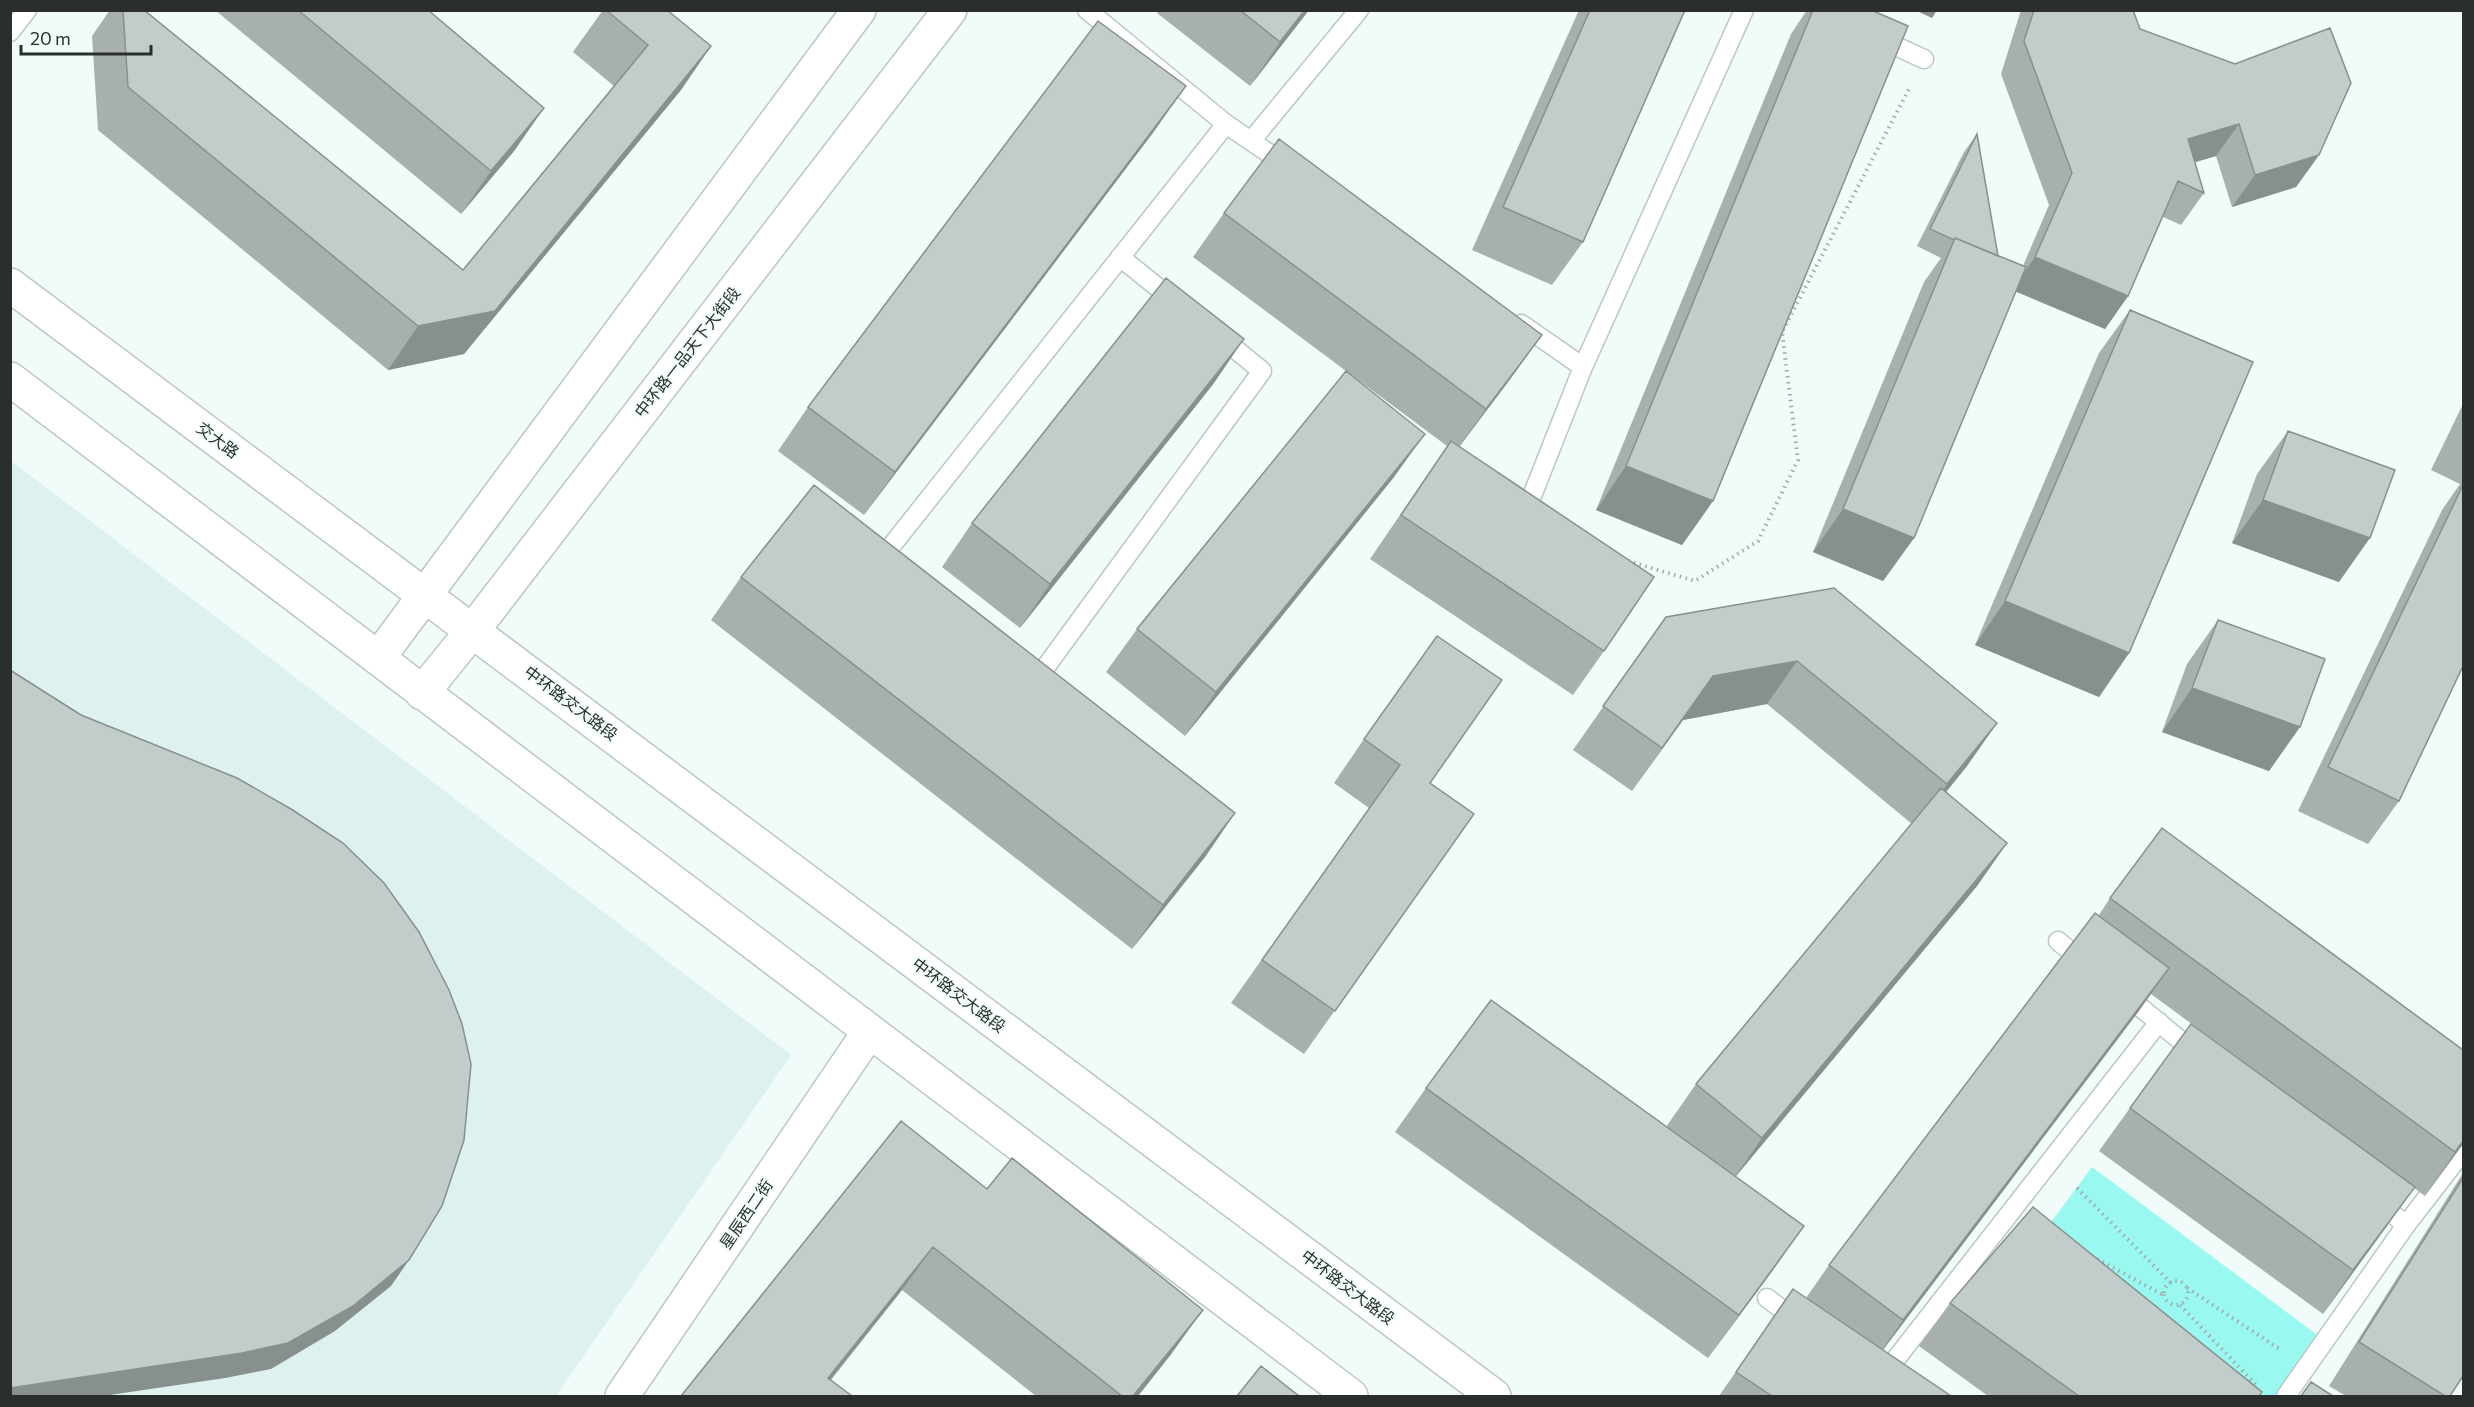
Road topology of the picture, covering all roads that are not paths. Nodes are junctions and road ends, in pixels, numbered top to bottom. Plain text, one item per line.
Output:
1 (27, 10) edge
2 (859, 10) edge
3 (950, 10) edge
4 (1087, 10) edge
5 (1359, 10) edge
6 (1744, 10) edge
7 (1860, 30) edge
8 (10, 32) edge
9 (1924, 59) road end
10 (1226, 124) junction
11 (1251, 141) junction
12 (1300, 174) edge
13 (1120, 257) junction
14 (10, 285) edge
15 (1505, 314) edge
16 (1583, 367) junction
17 (10, 379) edge
18 (1528, 506) edge
19 (913, 575) edge
20 (424, 595) junction
21 (473, 630) junction
22 (379, 657) junction
23 (1023, 658) edge
24 (1042, 672) junction
25 (1060, 686) edge
26 (422, 693) junction
27 (2058, 941) dead end
28 (2159, 1022) junction
29 (869, 1032) junction
30 (2214, 1067) edge
31 (2463, 1150) edge
32 (2360, 1187) edge
33 (2406, 1225) junction
34 (1767, 1298) edge
35 (1813, 1333) edge
36 (1878, 1384) edge
37 (622, 1396) edge
38 (1351, 1396) edge
39 (1494, 1396) edge
40 (2288, 1396) edge

1 - 8 lane
2 - 20 main road
3 - 21 main road, 中环路一品天下大街段
4 - 10 lane
5 - 11 lane
6 - 16 lane
7 - 9 lane
10 - 11 lane
10 - 13 lane
11 - 12 lane
13 - 19 lane
13 - 24 lane
14 - 20 main road, 交大路
15 - 16 lane
16 - 18 lane
17 - 22 main road
20 - 21 main road, 中环路交大路段
20 - 22 main road
21 - 26 main road, 中环路一品天下大街段
21 - 39 main road, 中环路交大路段
22 - 26 main road
23 - 24 lane
24 - 25 lane
26 - 29 main road
27 - 28 lane
28 - 30 lane
28 - 36 lane
29 - 37 main road, 星辰西二街
29 - 38 main road
31 - 33 lane
32 - 33 lane
33 - 40 lane
34 - 35 lane

